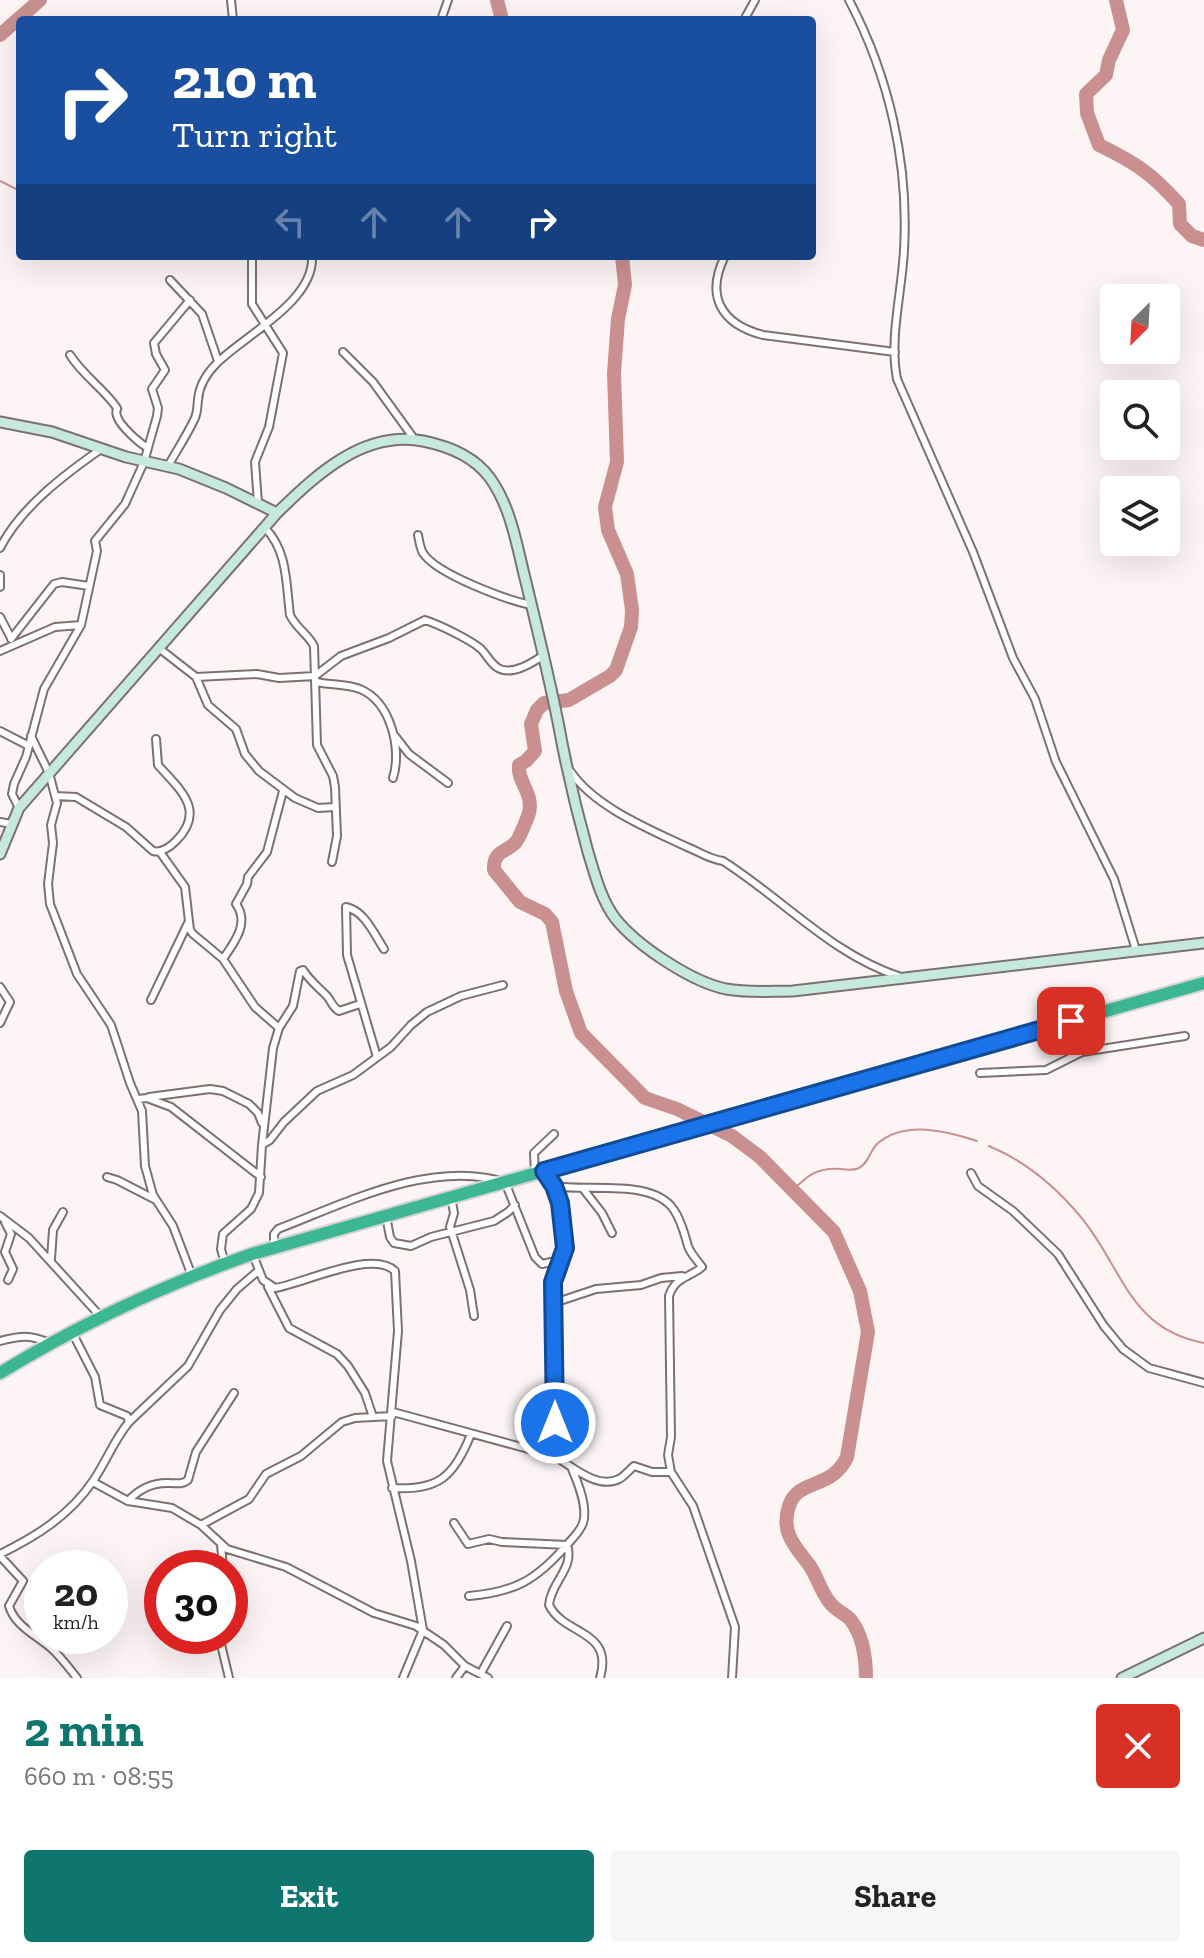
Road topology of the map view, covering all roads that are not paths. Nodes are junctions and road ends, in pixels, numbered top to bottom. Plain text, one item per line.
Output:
1 (849, 0) edge
2 (252, 260) edge
3 (312, 260) edge
4 (724, 260) edge
5 (170, 280) dead end
6 (190, 300) junction
7 (267, 324) junction
8 (343, 352) dead end
9 (895, 352) junction
10 (70, 355) dead end
11 (218, 361) junction
12 (0, 422) edge
13 (415, 440) junction
14 (148, 448) junction
15 (101, 449) junction
16 (144, 462) junction
17 (168, 466) junction
18 (258, 503) junction
19 (277, 513) junction
20 (265, 528) junction
21 (418, 535) dead end
22 (0, 548) edge
23 (0, 575) edge
24 (89, 586) junction
25 (0, 587) edge
26 (531, 605) junction
27 (0, 617) edge
28 (81, 625) junction
29 (12, 642) junction
30 (160, 649) junction
31 (0, 651) edge
32 (544, 655) junction
33 (196, 677) junction
34 (315, 679) junction
35 (391, 730) junction
36 (0, 731) edge
37 (31, 736) junction
38 (156, 739) dead end
39 (29, 746) junction
40 (565, 764) junction
41 (49, 773) junction
42 (393, 778) dead end
43 (448, 783) dead end
44 (283, 791) junction
45 (56, 796) junction
46 (334, 807) junction
47 (19, 808) junction
48 (0, 822) edge
49 (12, 824) junction
50 (160, 852) junction
51 (0, 854) edge
52 (332, 862) dead end
53 (189, 919) junction
54 (1204, 943) edge
55 (384, 949) dead end
56 (1136, 950) junction
57 (223, 959) junction
58 (904, 978) junction
59 (1204, 983) edge
60 (503, 985) dead end
61 (0, 987) edge
62 (151, 1000) dead end
63 (360, 1004) junction
64 (0, 1023) edge
65 (279, 1028) junction
66 (1185, 1036) dead end
67 (377, 1057) junction
68 (980, 1073) dead end
69 (142, 1099) junction
70 (264, 1127) junction
71 (554, 1134) dead end
72 (262, 1145) junction
73 (539, 1172) junction
74 (971, 1173) dead end
75 (107, 1177) dead end
76 (261, 1177) junction
77 (505, 1182) junction
78 (554, 1186) junction
79 (584, 1190) junction
80 (451, 1197) junction
81 (156, 1200) junction
82 (515, 1205) junction
83 (63, 1212) dead end
84 (0, 1216) edge
85 (386, 1216) junction
86 (452, 1232) junction
87 (612, 1233) dead end
88 (274, 1248) junction
89 (252, 1254) junction
90 (51, 1259) junction
91 (225, 1264) junction
92 (557, 1267) junction
93 (258, 1271) junction
94 (192, 1276) junction
95 (683, 1276) junction
96 (8, 1280) dead end
97 (266, 1284) junction
98 (554, 1303) junction
99 (474, 1316) dead end
100 (101, 1317) junction
101 (72, 1332) junction
102 (0, 1341) edge
103 (49, 1343) junction
104 (0, 1373) edge
105 (1204, 1383) edge
106 (234, 1393) dead end
107 (392, 1414) junction
108 (373, 1417) junction
109 (129, 1422) junction
110 (471, 1434) junction
111 (554, 1456) junction
112 (572, 1469) junction
113 (671, 1472) junction
114 (93, 1482) junction
115 (392, 1488) junction
116 (128, 1501) junction
117 (454, 1523) dead end
118 (201, 1525) junction
119 (221, 1544) junction
120 (567, 1545) junction
121 (222, 1550) edge
122 (0, 1555) edge
123 (469, 1596) dead end
124 (507, 1626) dead end
125 (423, 1630) junction
126 (1204, 1638) edge
127 (223, 1654) edge
128 (465, 1666) junction
129 (484, 1675) edge
130 (77, 1678) edge
131 (229, 1678) edge
132 (403, 1678) edge
133 (456, 1678) edge
134 (600, 1678) edge
135 (732, 1678) edge
136 (1122, 1678) edge

1 - 9 street
2 - 7 street
3 - 7 street
4 - 9 street
5 - 6 street
6 - 11 street
6 - 14 street
7 - 11 street
7 - 18 street
8 - 13 street
9 - 56 street
10 - 14 street
11 - 17 street
12 - 15 street
13 - 19 street
13 - 26 street
14 - 16 street
15 - 16 street
15 - 22 street
16 - 17 street
16 - 24 street
17 - 18 street
18 - 19 street
19 - 20 street
20 - 30 street
20 - 34 street
21 - 26 street
23 - 25 street
24 - 28 street
24 - 29 street
26 - 32 street
27 - 29 street
28 - 29 street
28 - 37 street
29 - 31 street
30 - 33 street
30 - 41 street
32 - 34 street
32 - 40 street
33 - 34 street
33 - 44 street
34 - 35 street
34 - 46 street
35 - 42 street
35 - 43 street
36 - 39 street
37 - 39 street
37 - 41 street
38 - 50 street
39 - 47 street
40 - 58 street
40 - 58 street
41 - 45 street
41 - 47 street
44 - 46 street
44 - 57 street
45 - 50 street
45 - 69 street
46 - 52 street
47 - 49 street
48 - 49 street
49 - 51 street
50 - 53 street
53 - 57 street
53 - 62 street
54 - 56 street
55 - 63 street
56 - 58 street
57 - 65 street
59 - 73 highway
60 - 67 street
61 - 64 street
63 - 65 street
63 - 67 street
65 - 70 street
66 - 68 street
67 - 72 street
69 - 70 street
69 - 76 street
69 - 81 street
70 - 72 street
71 - 73 street
72 - 76 street
73 - 77 highway
73 - 78 street
74 - 105 street
75 - 81 street
76 - 91 street
77 - 80 highway
77 - 82 street
77 - 88 street
78 - 79 street
78 - 92 street
79 - 87 street
79 - 95 street
80 - 85 highway
80 - 86 street
81 - 94 street
82 - 86 street
82 - 92 street
83 - 90 street
84 - 90 street
84 - 96 street
85 - 86 street
85 - 88 highway
86 - 99 street
88 - 89 highway
89 - 91 highway
89 - 93 street
90 - 100 street
91 - 94 highway
92 - 98 street
93 - 97 street
93 - 109 street
94 - 100 highway
95 - 98 street
95 - 113 street
97 - 107 street
97 - 108 street
98 - 111 street
100 - 101 highway
101 - 103 highway
101 - 109 street
102 - 103 street
103 - 104 highway
106 - 116 street
107 - 108 street
107 - 110 street
107 - 115 street
108 - 118 street
109 - 114 street
110 - 111 street
110 - 115 street
111 - 112 street
112 - 113 street
112 - 120 street
113 - 135 street
114 - 116 street
114 - 122 street
115 - 125 street
116 - 118 street
117 - 120 street
118 - 119 street
119 - 121 street
119 - 125 street
120 - 123 street
120 - 134 street
122 - 130 street
124 - 129 street
125 - 128 street
125 - 132 street
126 - 136 street
127 - 131 street
128 - 129 street
128 - 133 street

